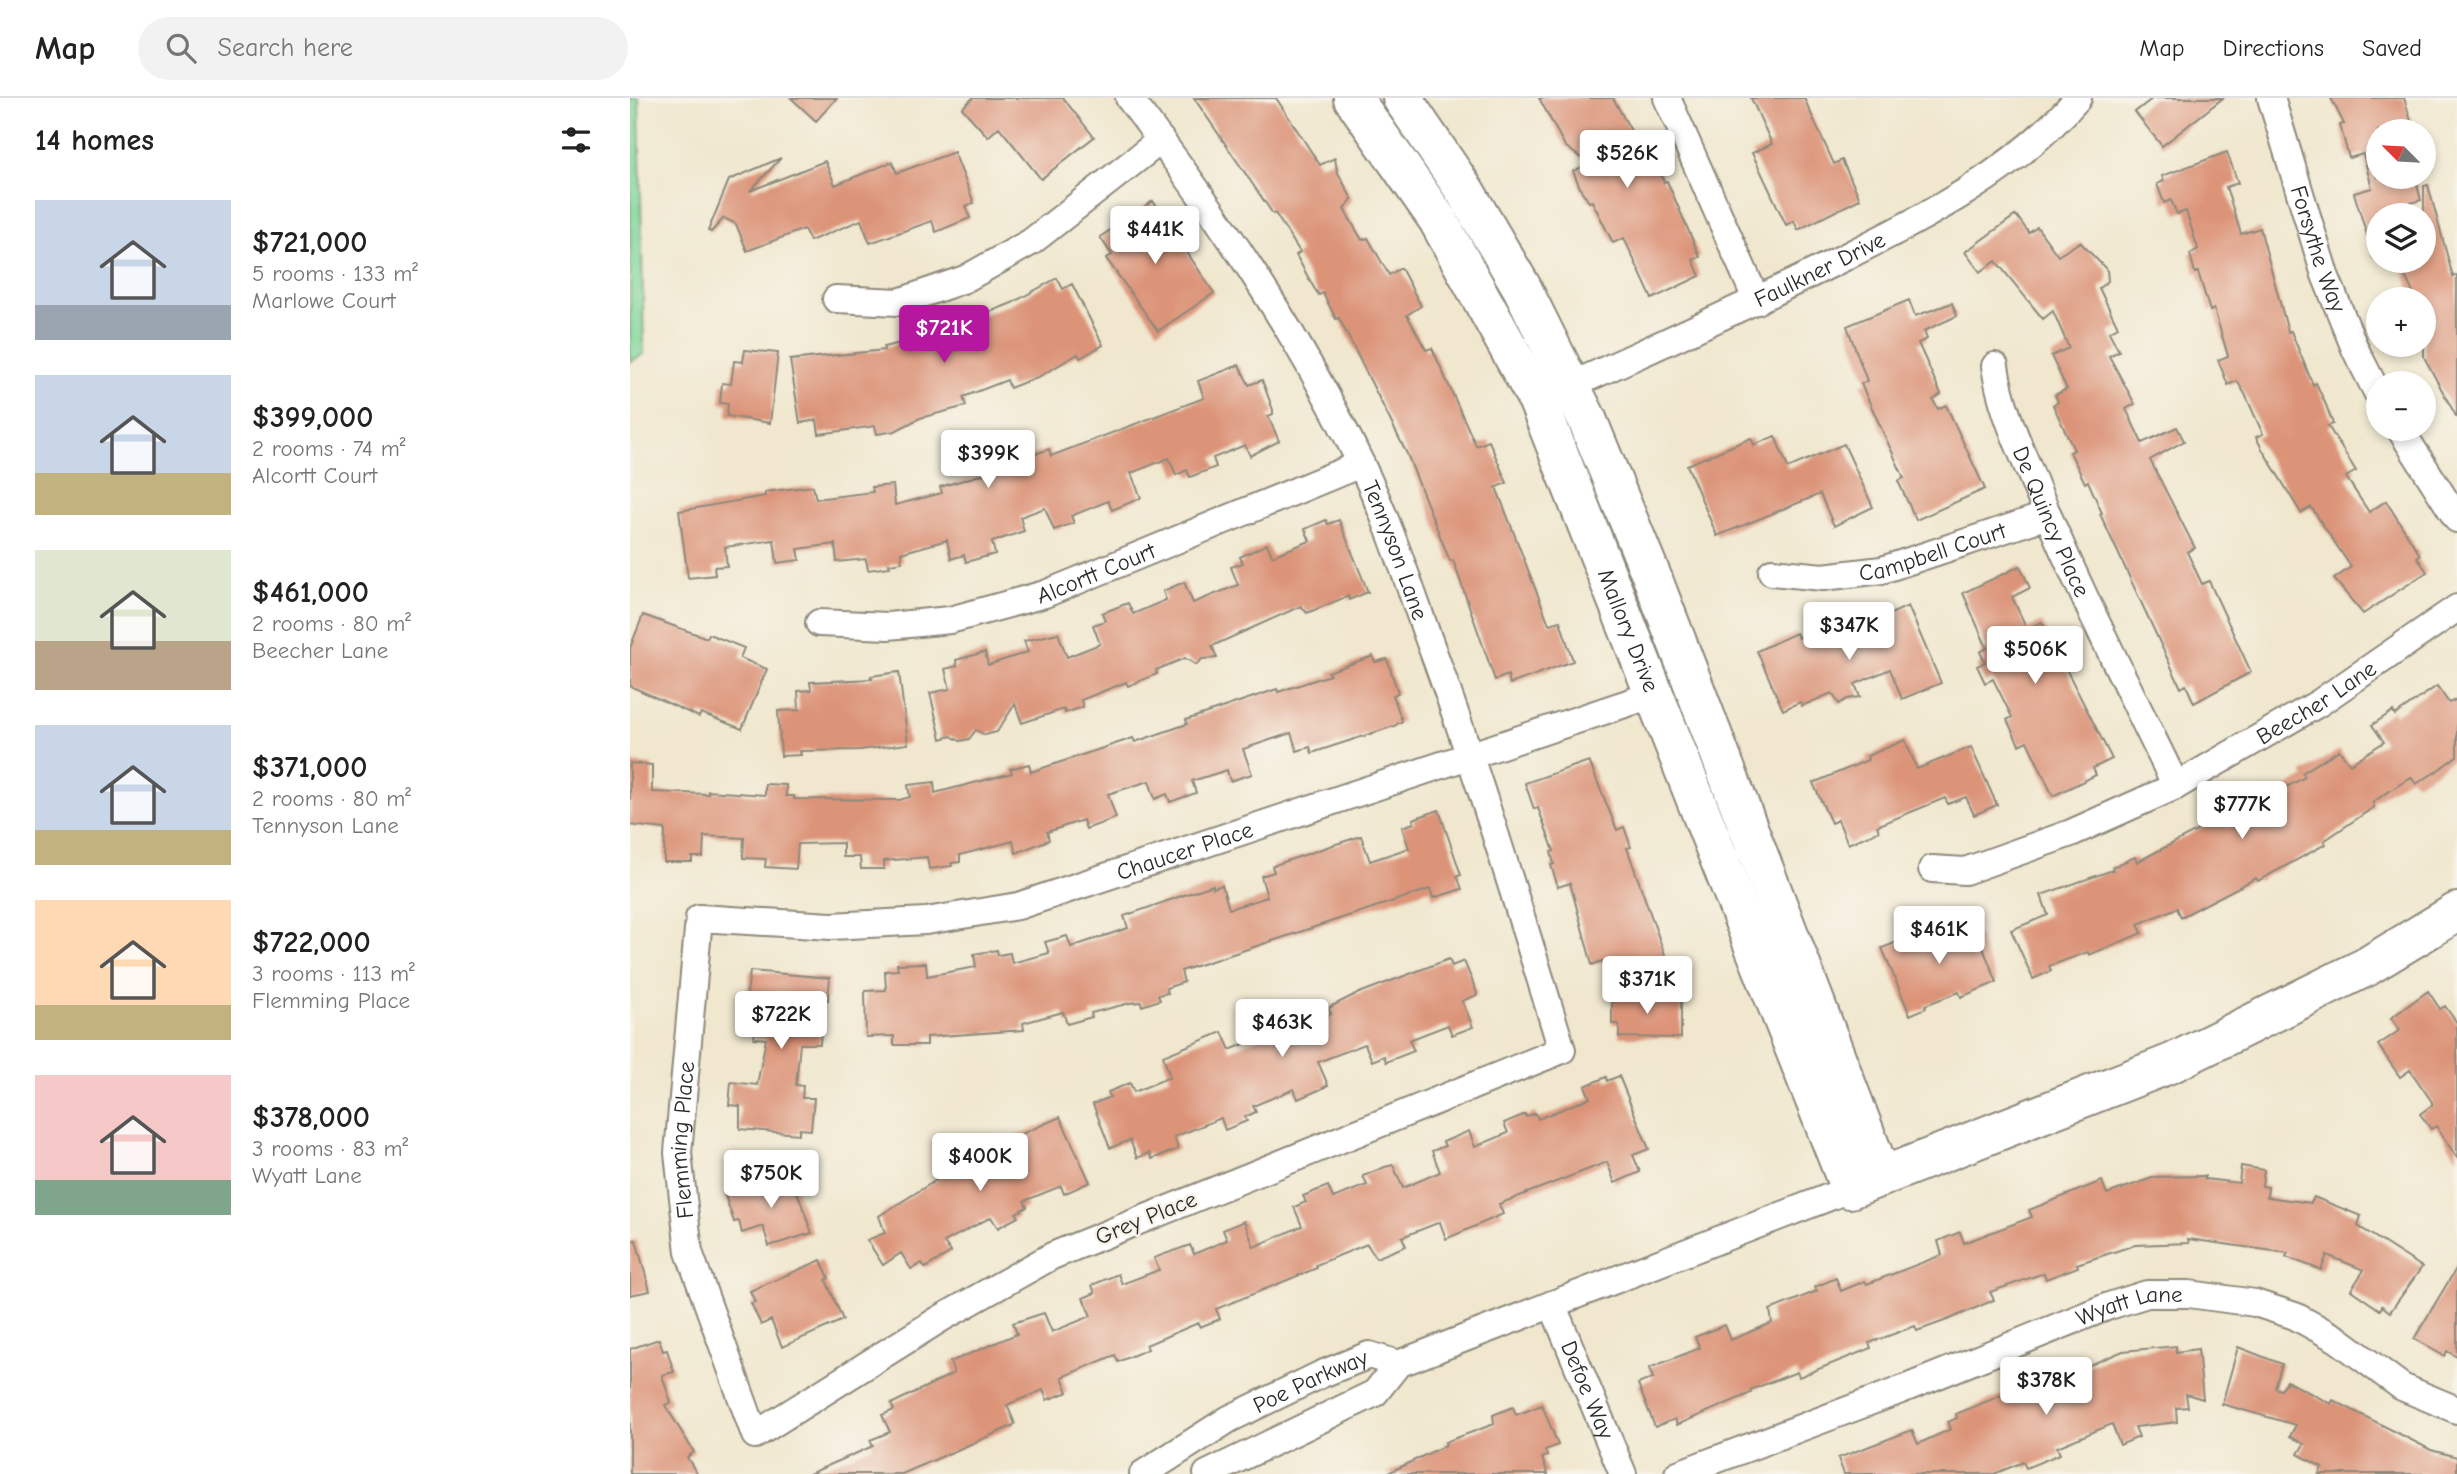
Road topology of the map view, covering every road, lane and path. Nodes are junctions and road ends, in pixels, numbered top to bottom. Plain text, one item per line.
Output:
1 (1129, 98) edge
2 (1353, 98) edge
3 (1402, 98) edge
4 (1667, 98) edge
5 (2078, 98) edge
6 (2271, 98) edge
7 (1161, 140) junction
8 (836, 299) dead end
9 (1757, 301) junction
10 (1995, 366) dead end
11 (2366, 371) edge
12 (1554, 393) junction
13 (2408, 441) edge
14 (1361, 464) junction
15 (2048, 515) junction
16 (2457, 519) edge
17 (1772, 572) dead end
18 (2457, 608) edge
19 (819, 623) dead end
20 (1655, 694) junction
21 (1472, 756) junction
22 (2176, 786) junction
23 (1932, 869) dead end
24 (699, 918) joint
25 (2454, 920) edge
26 (1562, 1049) joint
27 (1866, 1183) junction
28 (1552, 1304) junction
29 (1398, 1364) junction
30 (2457, 1410) edge
31 (755, 1435) joint
32 (1143, 1474) edge
33 (1207, 1474) edge
34 (1623, 1474) edge
35 (1678, 1474) edge

1 - 7 street, Tennyson Lane
2 - 12 main road, Mallory Drive
3 - 12 main road
4 - 9 street
5 - 9 street, Faulkner Drive
6 - 11 street, Forsythe Way
7 - 8 street
7 - 14 street, Tennyson Lane
9 - 12 street, Faulkner Drive
10 - 15 street, De Quincy Place
12 - 20 main road, Mallory Drive
12 - 27 main road
13 - 16 street
14 - 19 street, Alcortt Court
14 - 21 street, Tennyson Lane
15 - 17 street, Campbell Court
15 - 22 street, De Quincy Place
18 - 22 street, Beecher Lane
20 - 21 street, Chaucer Place
20 - 27 main road, Mallory Drive
21 - 24 street, Chaucer Place
21 - 26 street, Tennyson Lane
22 - 23 street, Beecher Lane
24 - 31 street, Flemming Place
25 - 27 main road
26 - 31 street, Grey Place
27 - 28 street
28 - 29 street
28 - 34 street, Defoe Way
29 - 32 street, Poe Parkway
29 - 33 street, Poe Parkway
30 - 35 street, Wyatt Lane

